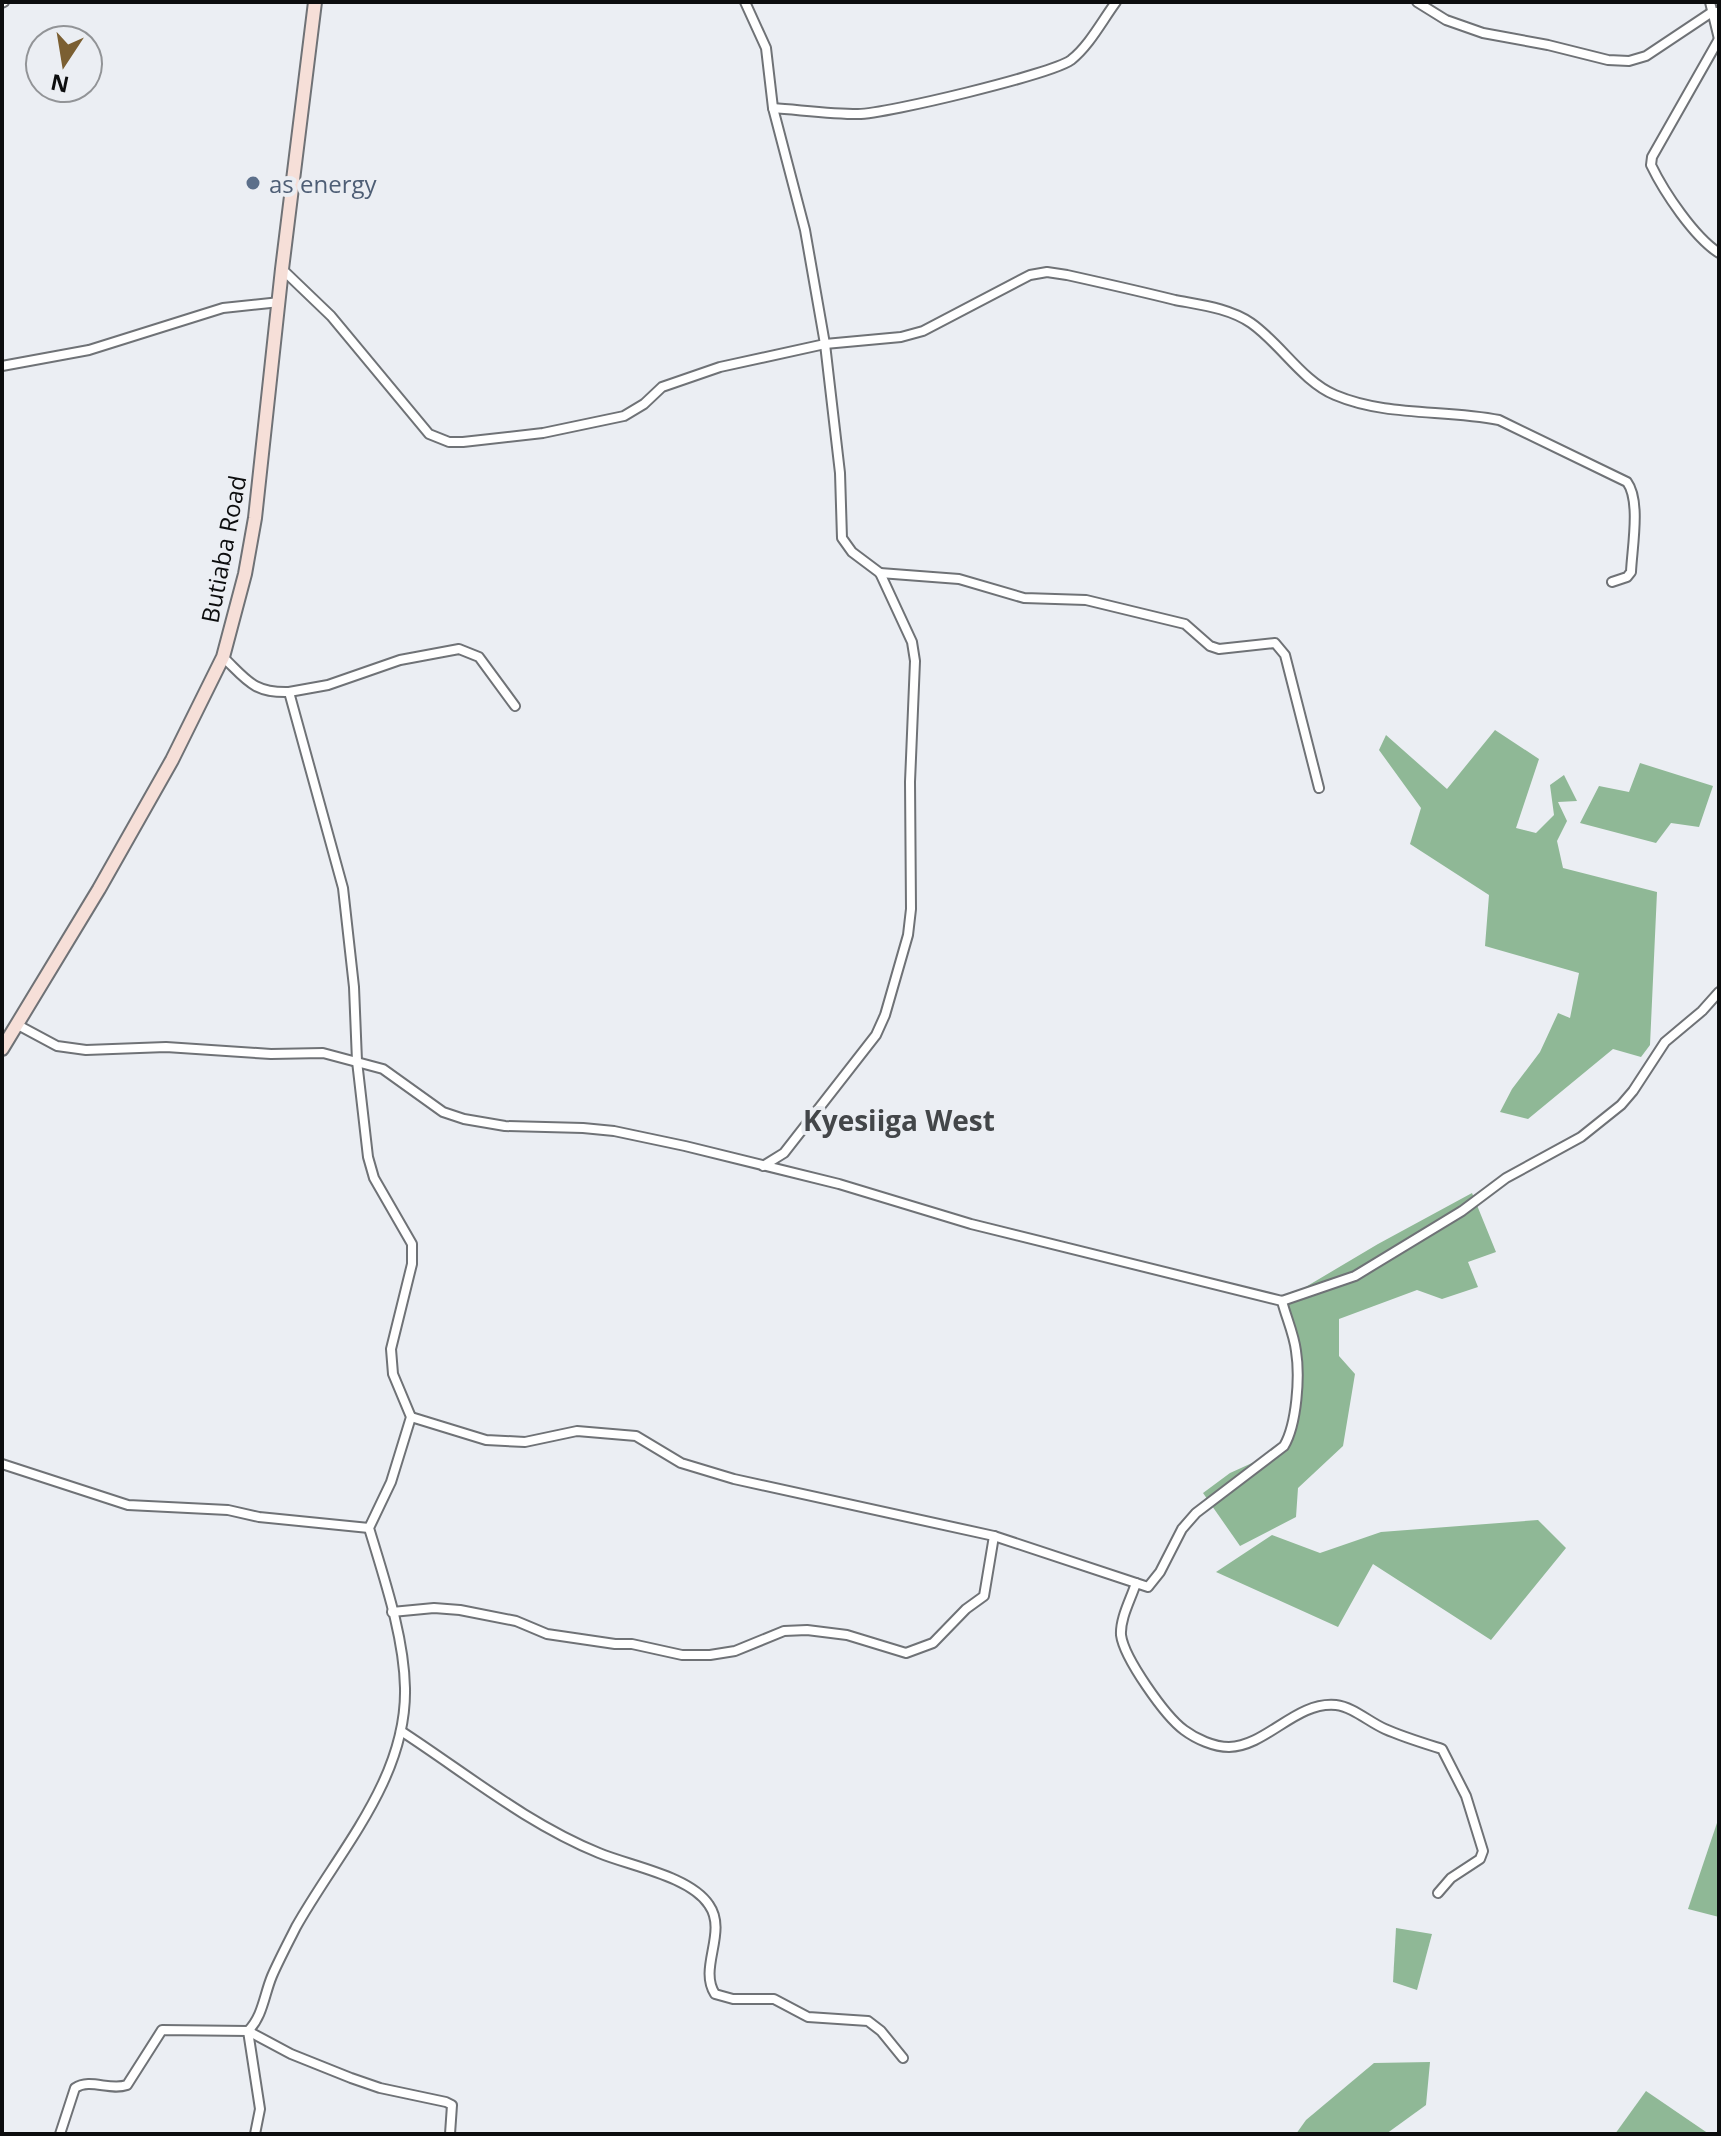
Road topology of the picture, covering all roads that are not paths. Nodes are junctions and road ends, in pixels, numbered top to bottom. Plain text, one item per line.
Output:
1 (315, 2) edge
2 (745, 2) edge
3 (1116, 2) edge
4 (1417, 2) edge
5 (1714, 9) edge
6 (1719, 39) edge
7 (773, 108) junction
8 (1719, 253) edge
9 (282, 269) junction
10 (280, 302) junction
11 (825, 344) junction
12 (2, 366) edge
13 (880, 573) junction
14 (1612, 582) dead end
15 (223, 657) junction
16 (289, 692) junction
17 (515, 706) dead end
18 (1319, 788) dead end
19 (1719, 992) edge
20 (16, 1024) junction
21 (2, 1049) edge
22 (357, 1061) junction
23 (762, 1166) junction
24 (1282, 1301) junction
25 (411, 1417) junction
26 (2, 1464) edge
27 (369, 1528) junction
28 (994, 1536) junction
29 (1136, 1583) junction
30 (392, 1612) junction
31 (401, 1731) junction
32 (1438, 1893) dead end
33 (248, 2031) junction
34 (903, 2058) dead end
35 (60, 2134) edge
36 (255, 2134) edge
37 (450, 2134) edge

1 - 9 main road, Butiaba Road
2 - 7 street
3 - 7 street
4 - 5 street
5 - 6 street
6 - 8 street
7 - 11 street
9 - 10 main road, Butiaba Road
9 - 11 street
10 - 12 street
10 - 15 main road, Butiaba Road
11 - 13 street
11 - 14 street
13 - 18 street
13 - 23 street
15 - 16 street
15 - 20 main road, Butiaba Road
16 - 17 street
16 - 22 street
19 - 24 street
20 - 21 main road, Butiaba Road
20 - 22 street
22 - 23 street
22 - 25 street
23 - 24 street
24 - 29 street
25 - 27 street
25 - 28 street
26 - 27 street
27 - 30 street
28 - 29 street
28 - 30 street
29 - 32 street
30 - 31 street
31 - 33 street
31 - 34 street
33 - 35 street
33 - 36 street
33 - 37 street

